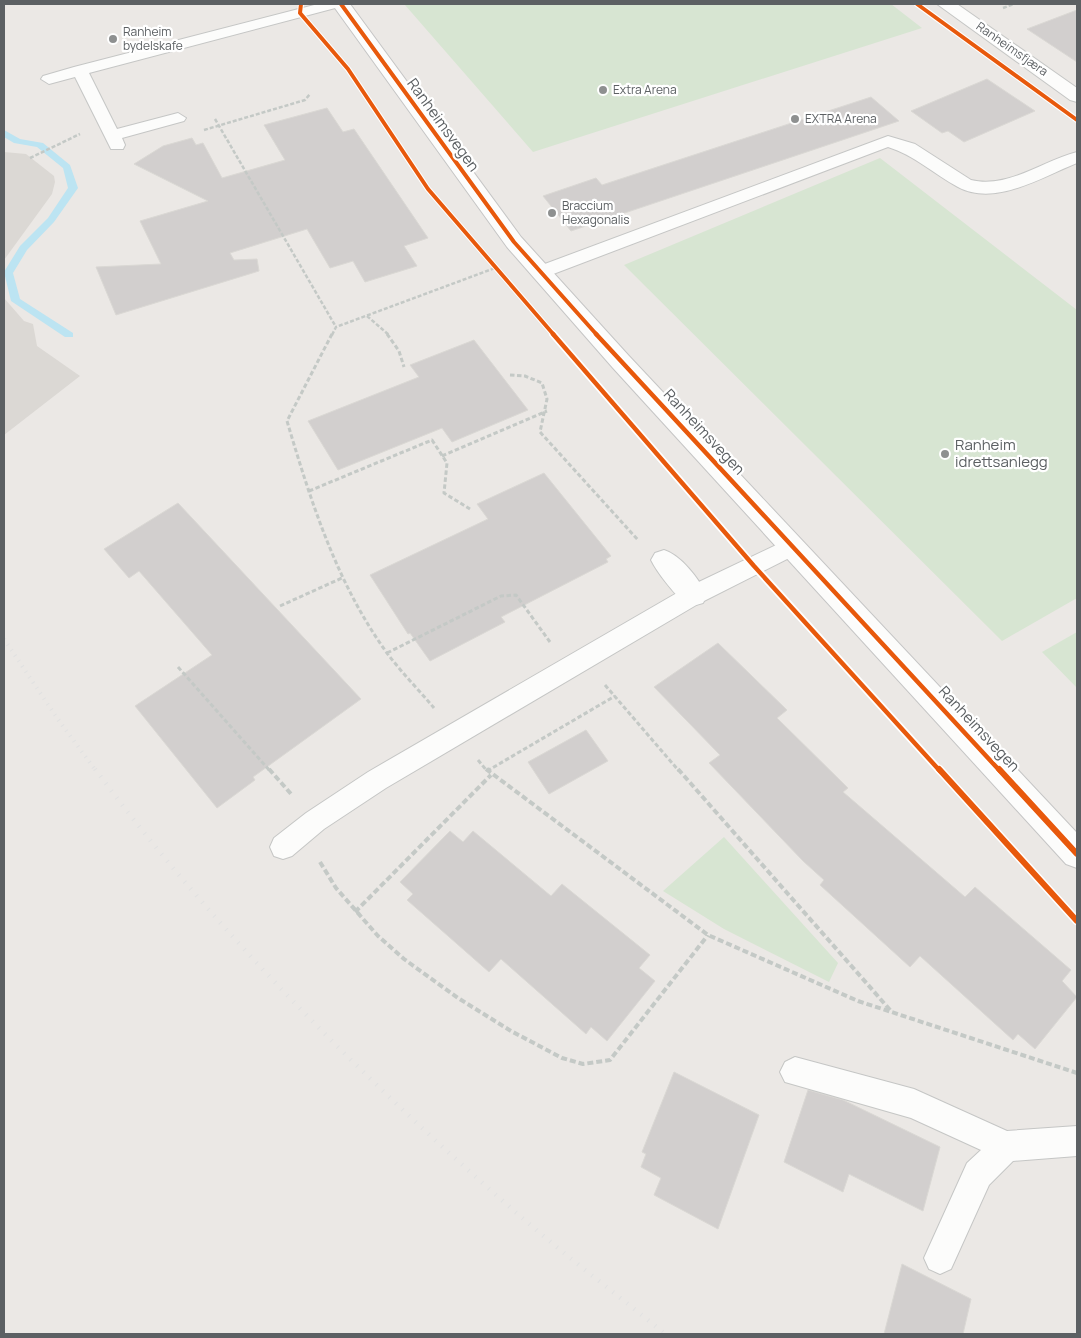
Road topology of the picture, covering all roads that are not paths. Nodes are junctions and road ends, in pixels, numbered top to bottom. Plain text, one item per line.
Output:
1 (334, 4) edge
2 (341, 4) edge
3 (946, 4) edge
4 (80, 70) junction
5 (49, 78) dead end
6 (1077, 95) edge
7 (178, 118) dead end
8 (1077, 157) edge
9 (541, 272) junction
10 (793, 546) junction
11 (654, 553) road end
12 (694, 596) junction
13 (283, 847) dead end
14 (1077, 854) edge
15 (795, 1072) dead end
16 (1077, 1141) edge
17 (1006, 1146) junction
18 (940, 1258) dead end

1 - 4 lane
2 - 9 street, Ranheimsvegen
3 - 6 street, Ranheimsfjæra
4 - 5 lane
4 - 7 lane
8 - 9 lane
9 - 10 street, Ranheimsvegen
10 - 12 lane
10 - 14 street, Ranheimsvegen
11 - 12 street
12 - 13 lane
15 - 17 lane
16 - 17 lane
17 - 18 lane

